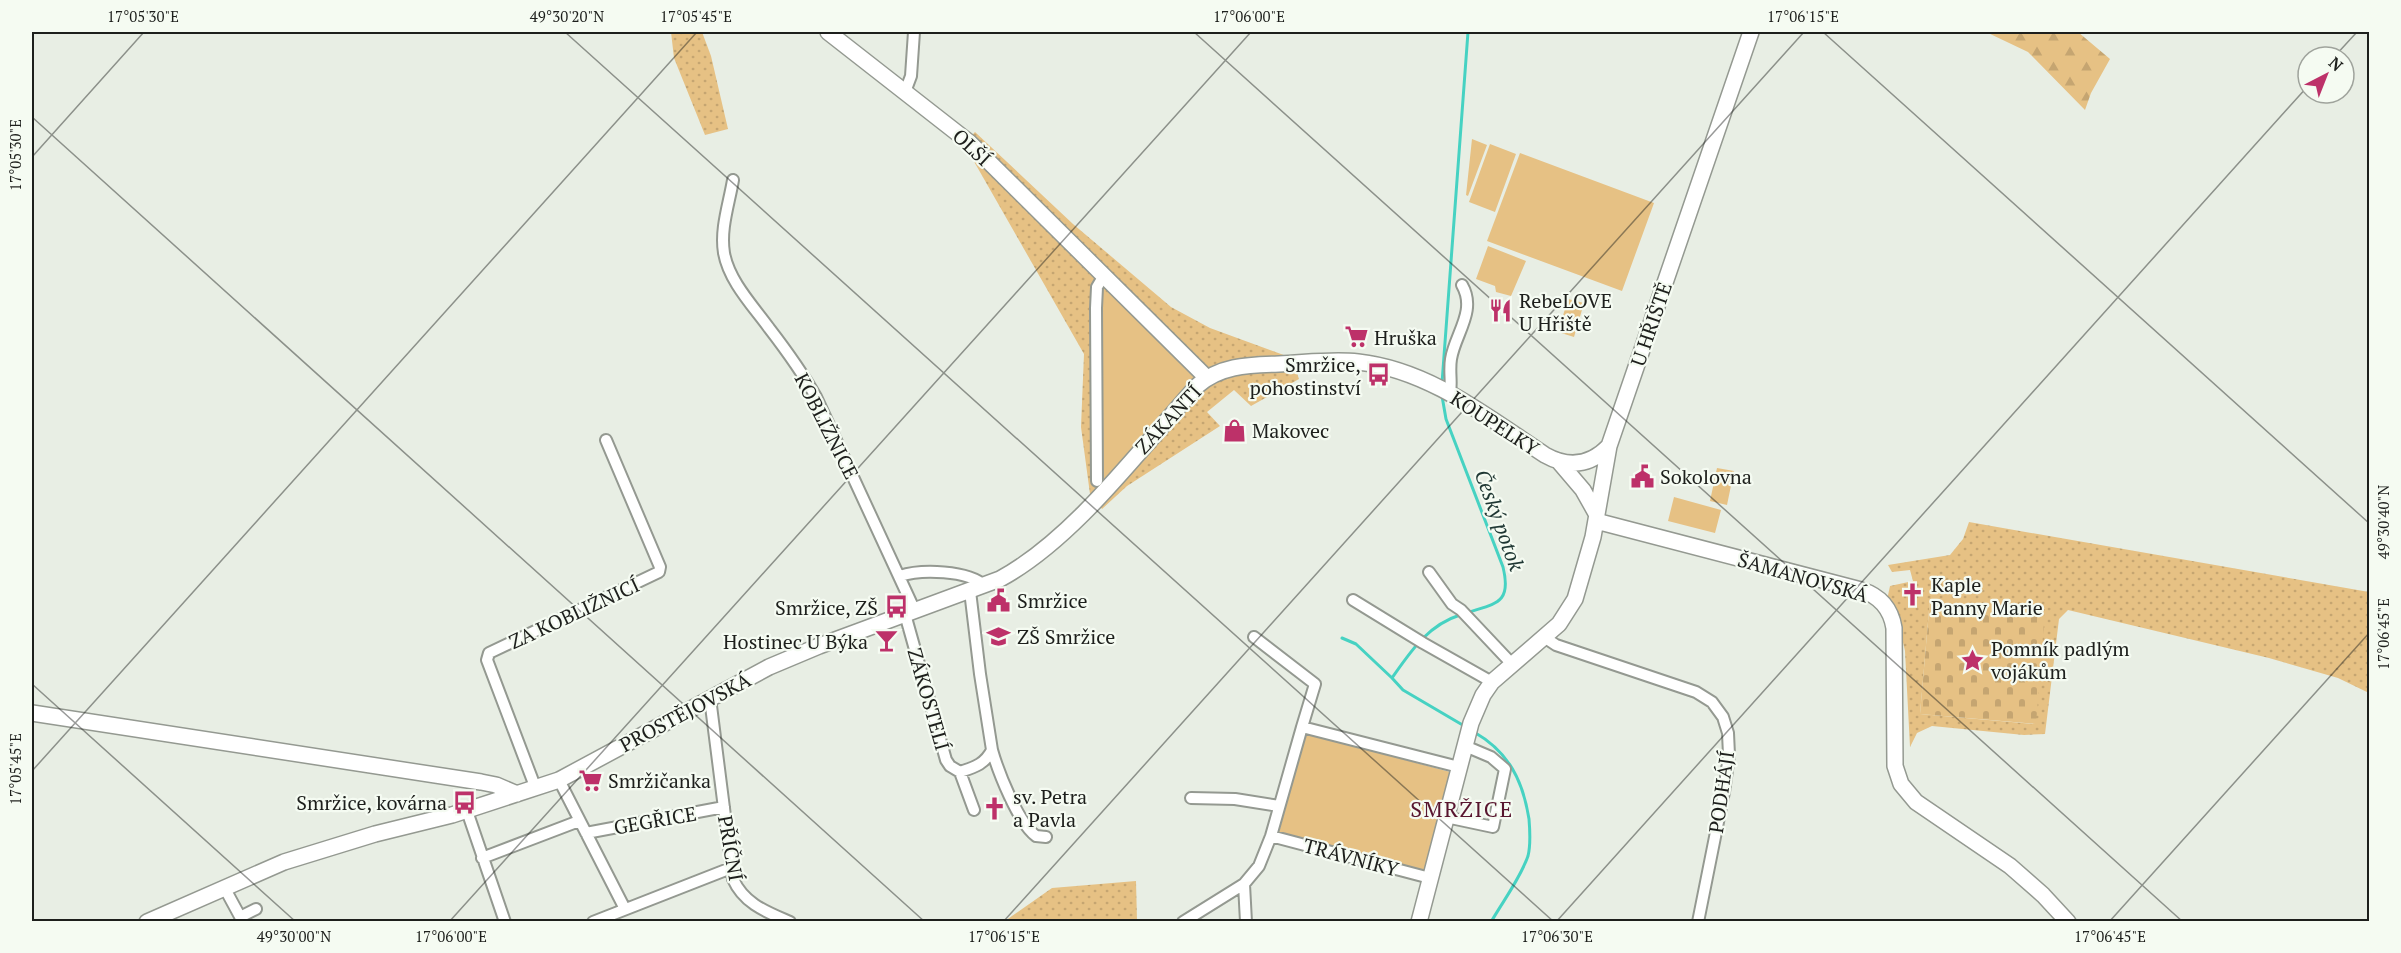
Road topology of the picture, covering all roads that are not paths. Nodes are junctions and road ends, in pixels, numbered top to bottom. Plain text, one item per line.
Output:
1 (828, 32) edge
2 (914, 32) edge
3 (1751, 32) edge
4 (905, 92) junction
5 (733, 180) dead end
6 (1103, 277) junction
7 (1462, 285) dead end
8 (1207, 378) junction
9 (1431, 383) joint
10 (1448, 392) junction
11 (606, 440) dead end
12 (1609, 446) junction
13 (1560, 463) junction
14 (1097, 481) dead end
15 (1596, 518) junction
16 (1429, 572) dead end
17 (900, 576) junction
18 (978, 588) junction
19 (1353, 600) dead end
20 (910, 613) junction
21 (1254, 637) dead end
22 (1544, 637) junction
23 (1511, 663) junction
24 (1492, 682) junction
25 (710, 698) junction
26 (32, 713) edge
27 (1302, 727) junction
28 (1466, 743) junction
29 (992, 750) junction
30 (1459, 767) junction
31 (960, 772) junction
32 (559, 780) junction
33 (536, 789) junction
34 (517, 794) junction
35 (1191, 798) dead end
36 (1280, 806) junction
37 (724, 807) junction
38 (974, 810) dead end
39 (467, 811) junction
40 (1446, 817) junction
41 (579, 821) junction
42 (586, 833) junction
43 (1272, 836) junction
44 (1046, 837) dead end
45 (482, 858) junction
46 (731, 868) junction
47 (1430, 878) junction
48 (1244, 884) junction
49 (224, 887) junction
50 (256, 909) dead end
51 (625, 909) junction
52 (768, 917) edge
53 (242, 919) edge
54 (147, 921) edge
55 (505, 921) edge
56 (593, 921) edge
57 (790, 921) edge
58 (1183, 921) edge
59 (1246, 921) edge
60 (1419, 921) edge
61 (1698, 921) edge
62 (2068, 921) edge

1 - 4 street, OLŠÍ
2 - 4 street
3 - 12 street, U HŘIŠTĚ
4 - 6 street, OLŠÍ
5 - 17 street, KOBLIŽNICE
6 - 8 street, OLŠÍ
6 - 14 street
7 - 10 street
8 - 9 street, ZÁKANTÍ
8 - 18 street, ZÁKANTÍ
9 - 10 street, KOUPELKY
10 - 13 street, KOUPELKY
11 - 33 street, ZA KOBLIŽNICÍ
12 - 13 street, KOUPELKY
12 - 15 street
13 - 15 street, KOUPELKY
15 - 22 street
15 - 62 street, ŠAMANOVSKÁ
16 - 23 street
17 - 18 street
17 - 20 street, KOBLIŽNICE
18 - 20 street, PROSTĚJOVSKÁ
18 - 29 street
19 - 24 street
20 - 25 street, PROSTĚJOVSKÁ
20 - 31 street, ZÁKOSTELÍ
21 - 27 street
22 - 23 street
22 - 61 street, PODHÁJÍ
23 - 24 street
24 - 28 street
25 - 32 street, PROSTĚJOVSKÁ
25 - 37 street, PŘÍČNÍ
26 - 34 street
27 - 30 street
27 - 36 street
28 - 30 street
28 - 40 street
29 - 31 street, ZÁKOSTELÍ
29 - 44 street
30 - 40 street
31 - 38 street
32 - 33 street, PROSTĚJOVSKÁ
32 - 41 street, GEGŘICE
33 - 34 street, PROSTĚJOVSKÁ
34 - 39 street, PROSTĚJOVSKÁ
35 - 36 street
36 - 43 street
37 - 42 street, GEGŘICE
37 - 46 street, PŘÍČNÍ
39 - 45 street
39 - 49 street, PROSTĚJOVSKÁ
40 - 47 street
41 - 42 street, GEGŘICE
41 - 45 street
42 - 51 street, GEGŘICE
43 - 47 street, TRÁVNÍKY
43 - 48 street
45 - 55 street
46 - 51 street
46 - 52 street, PŘÍČNÍ
47 - 60 street
48 - 58 street
48 - 59 street
49 - 53 street
49 - 54 street, PROSTĚJOVSKÁ
50 - 53 street
51 - 56 street
52 - 57 street, PŘÍČNÍ

